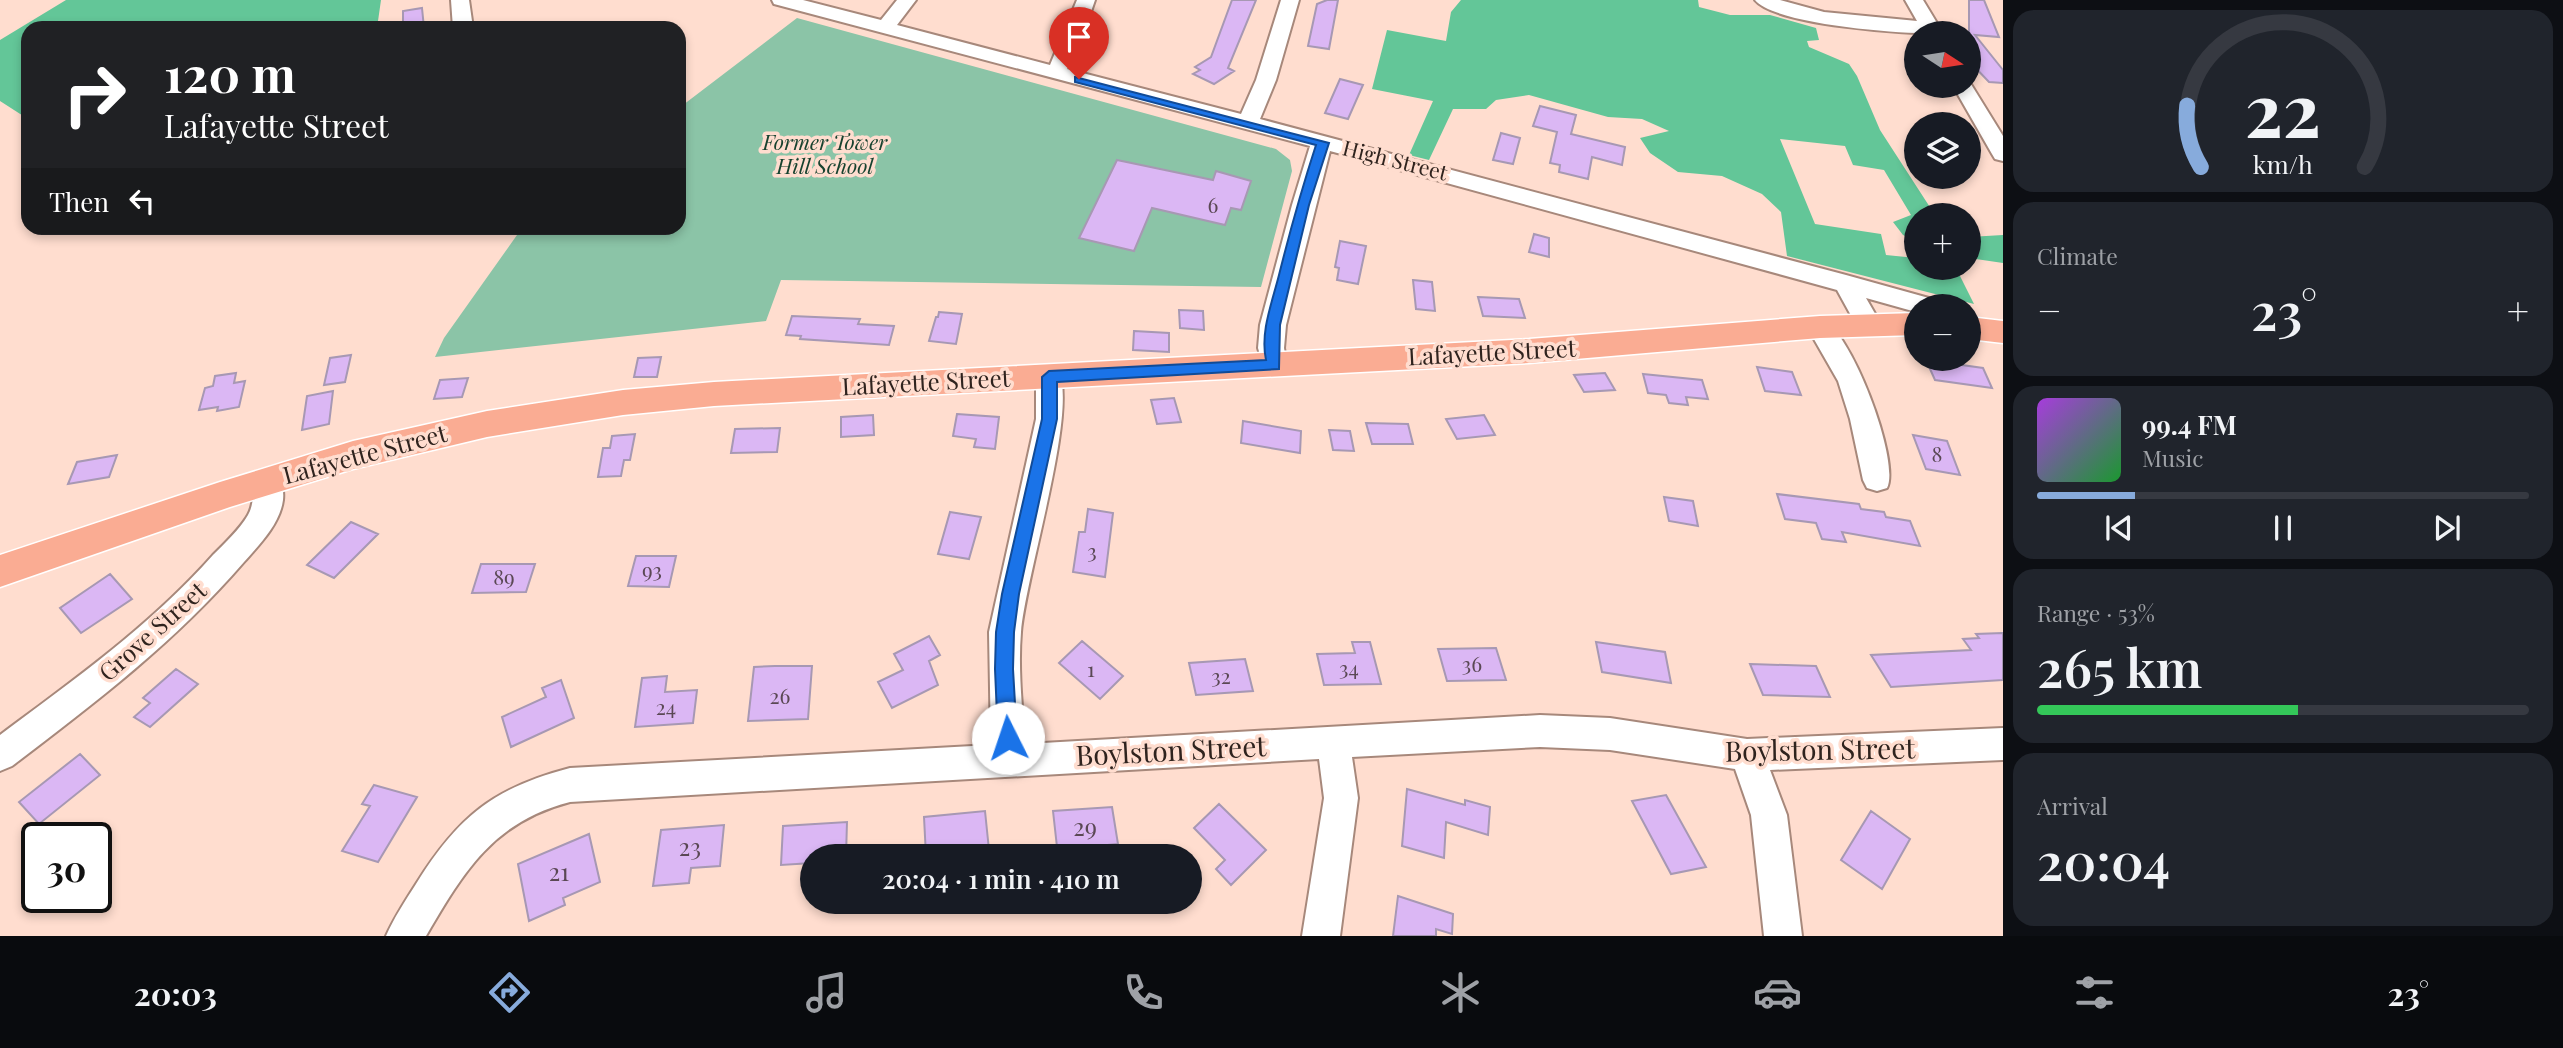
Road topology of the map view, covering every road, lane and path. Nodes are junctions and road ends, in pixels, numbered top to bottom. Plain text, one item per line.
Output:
1 (460, 0) edge
2 (781, 0) edge
3 (906, 0) edge
4 (1086, 0) edge
5 (1290, 0) edge
6 (1764, 0) edge
7 (1914, 0) edge
8 (462, 21) edge
9 (1926, 21) edge
10 (885, 28) junction
11 (1904, 28) edge
12 (1055, 73) junction
13 (1970, 98) edge
14 (1980, 98) edge
15 (2002, 105) edge
16 (1247, 124) junction
17 (1322, 143) junction
18 (2003, 154) edge
19 (1846, 283) junction
20 (1904, 299) edge
21 (1868, 324) junction
22 (1904, 324) edge
23 (1981, 324) edge
24 (1820, 327) junction
25 (1981, 329) edge
26 (2003, 332) edge
27 (1274, 365) junction
28 (1049, 377) junction
29 (1877, 480) dead end
30 (268, 482) junction
31 (0, 571) edge
32 (1331, 742) junction
33 (2003, 744) edge
34 (0, 755) edge
35 (1746, 755) junction
36 (1009, 760) junction
37 (405, 936) edge
38 (1321, 936) edge
39 (1783, 936) edge

1 - 8 street
2 - 10 street, High Street
3 - 10 street
4 - 12 street
5 - 16 street
6 - 11 street
7 - 9 street
10 - 12 street, High Street
12 - 16 street, High Street
13 - 18 street
14 - 15 street
16 - 17 street, High Street
17 - 19 street, High Street
17 - 27 street
19 - 20 street, High Street
19 - 21 street
21 - 22 main road, Lafayette Street
21 - 24 main road, Lafayette Street
23 - 26 street
24 - 27 main road, Lafayette Street
24 - 29 street
25 - 26 main road
27 - 28 main road, Lafayette Street
28 - 30 main road, Lafayette Street
28 - 36 street
30 - 31 main road, Lafayette Street
30 - 34 street, Grove Street
32 - 35 street, Boylston Street
32 - 36 street, Boylston Street
32 - 38 street
33 - 35 street, Boylston Street
35 - 39 street
36 - 37 street, Boylston Street

